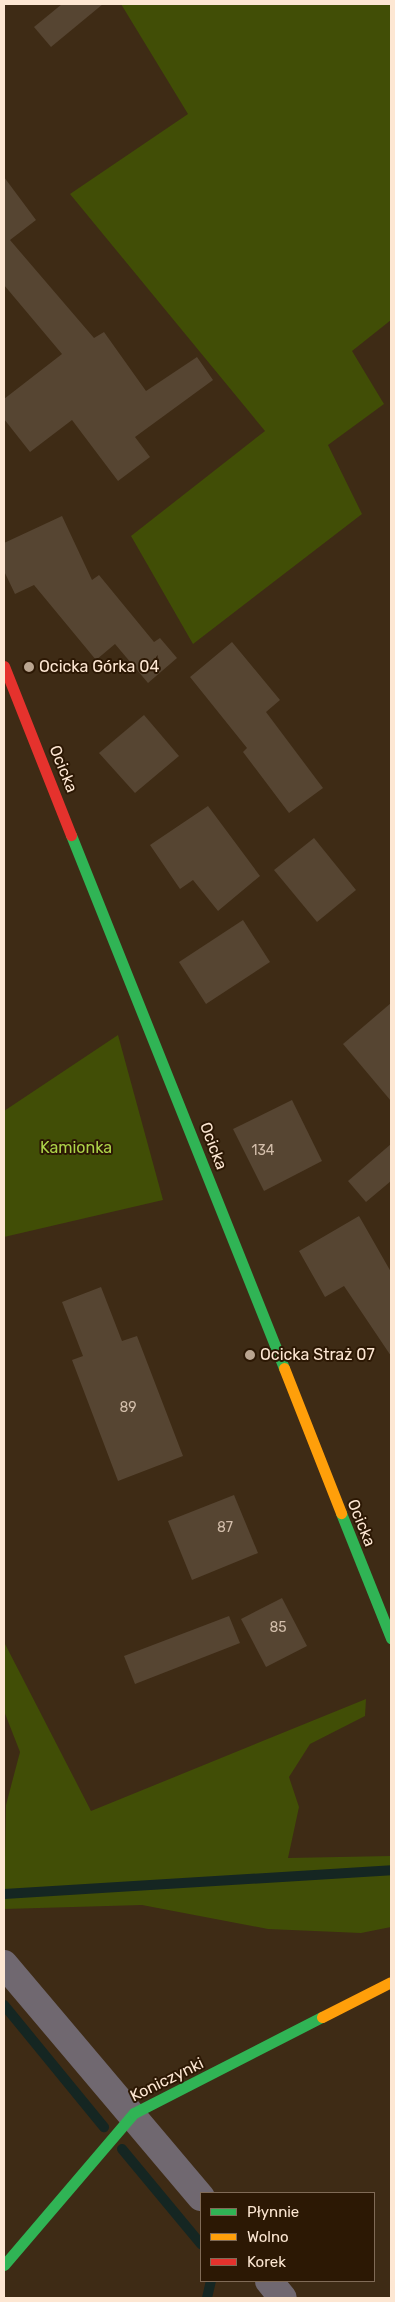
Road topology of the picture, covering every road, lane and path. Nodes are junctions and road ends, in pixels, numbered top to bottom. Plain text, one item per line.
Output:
1 (4, 666) edge
2 (391, 1638) edge
3 (4, 1964) edge
4 (391, 1982) edge
5 (134, 2114) junction
6 (200, 2196) edge
7 (4, 2265) edge
8 (270, 2282) edge
9 (283, 2298) edge

1 - 2 street, Ocicka
3 - 5 street
4 - 5 street, Koniczynki
5 - 6 street
5 - 7 street, Koniczynki
8 - 9 street

